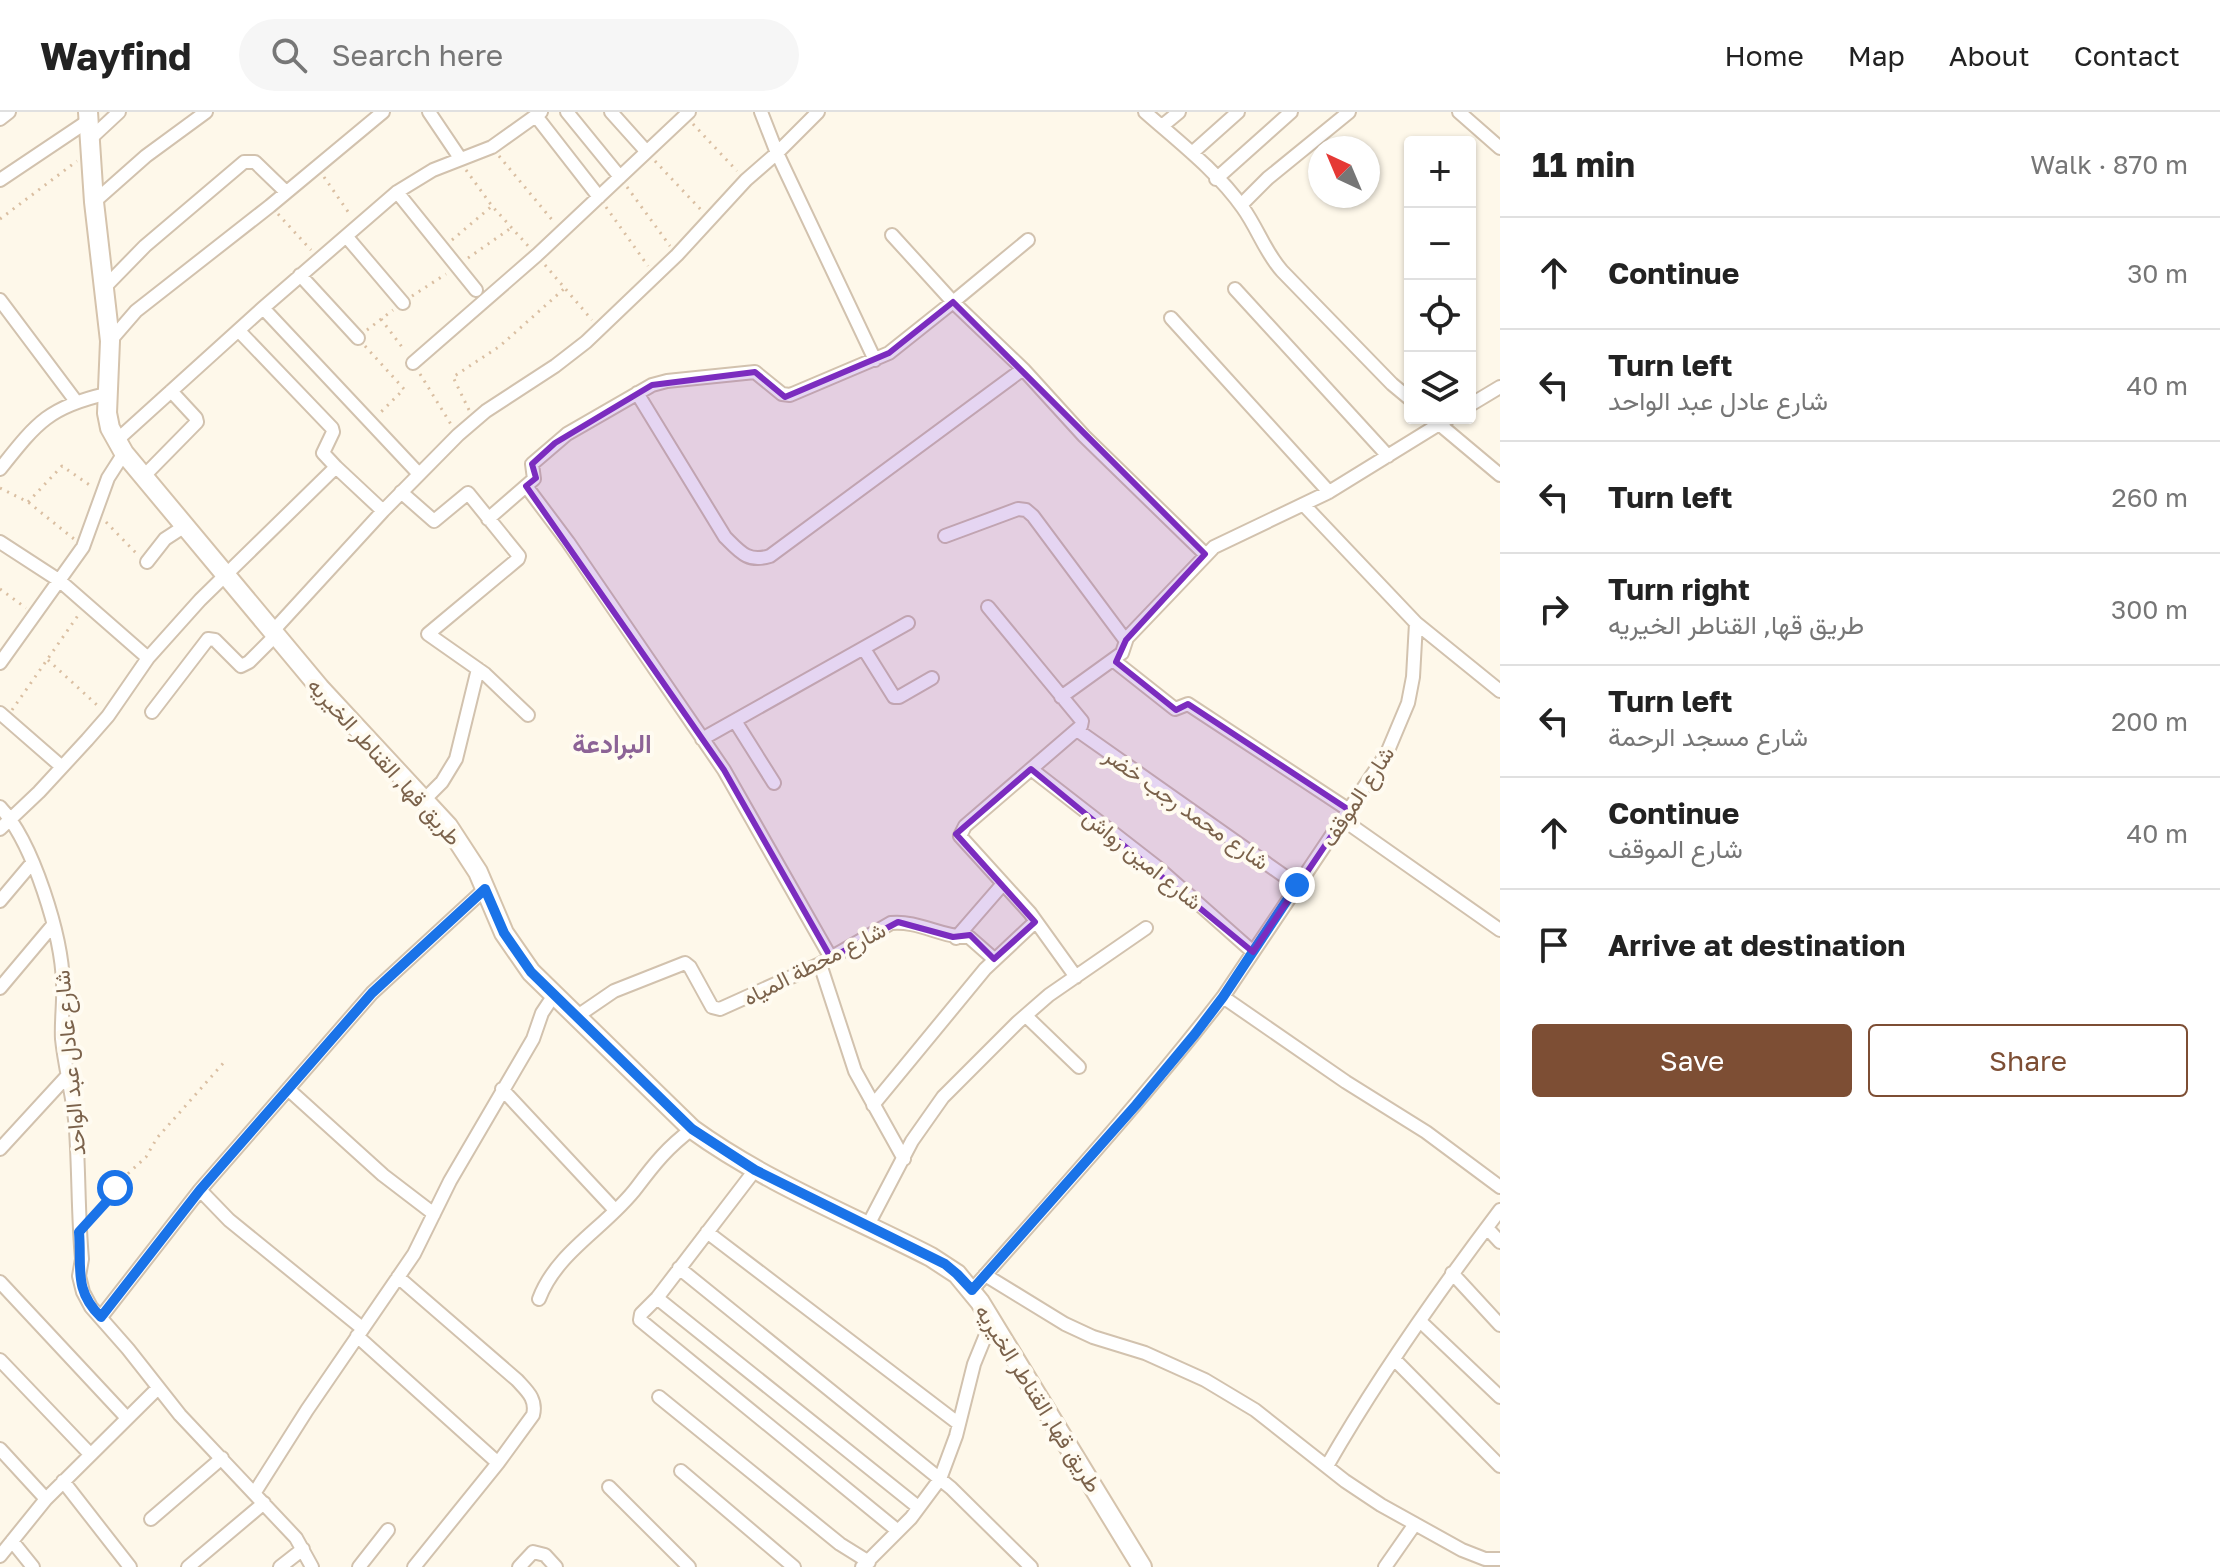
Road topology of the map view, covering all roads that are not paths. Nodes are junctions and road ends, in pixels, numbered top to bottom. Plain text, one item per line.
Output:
1 (9, 112) edge
2 (119, 112) edge
3 (206, 112) edge
4 (383, 112) edge
5 (429, 112) edge
6 (567, 112) edge
7 (611, 112) edge
8 (761, 112) edge
9 (818, 112) edge
10 (1145, 112) edge
11 (1179, 112) edge
12 (1238, 112) edge
13 (1291, 112) edge
14 (1349, 112) edge
15 (1459, 112) edge
16 (539, 114) edge
17 (687, 114) edge
18 (0, 119) edge
19 (1162, 126) junction
20 (89, 131) edge
21 (1500, 148) edge
22 (646, 151) junction
23 (777, 153) junction
24 (1192, 153) junction
25 (460, 158) junction
26 (620, 177) junction
27 (1216, 179) junction
28 (0, 180) edge
29 (286, 192) junction
30 (397, 192) junction
31 (599, 197) junction
32 (94, 202) junction
33 (1241, 205) junction
34 (892, 235) dead end
35 (346, 236) junction
36 (1028, 240) dead end
37 (300, 275) junction
38 (104, 288) junction
39 (1235, 289) dead end
40 (476, 290) dead end
41 (0, 300) edge
42 (953, 302) junction
43 (403, 303) road end
44 (263, 308) junction
45 (1171, 318) dead end
46 (239, 331) junction
47 (358, 338) road end
48 (110, 341) junction
49 (875, 360) junction
50 (413, 363) road end
51 (1023, 369) junction
52 (1500, 388) edge
53 (171, 391) junction
54 (637, 393) junction
55 (106, 394) junction
56 (1404, 394) edge
57 (75, 400) junction
58 (1476, 402) edge
59 (1434, 424) edge
60 (1444, 424) edge
61 (120, 447) junction
62 (1388, 456) junction
63 (336, 467) junction
64 (0, 469) edge
65 (419, 474) junction
66 (1500, 475) edge
67 (143, 477) junction
68 (526, 486) junction
69 (401, 492) junction
70 (1329, 492) junction
71 (1304, 505) junction
72 (383, 511) junction
73 (488, 519) junction
74 (185, 526) junction
75 (945, 536) dead end
76 (0, 542) edge
77 (1205, 554) junction
78 (147, 562) road end
79 (226, 575) junction
80 (60, 581) junction
81 (988, 607) dead end
82 (908, 623) dead end
83 (1416, 623) junction
84 (274, 634) junction
85 (1126, 641) junction
86 (864, 649) junction
87 (148, 658) junction
88 (1113, 660) junction
89 (0, 663) edge
90 (478, 669) junction
91 (932, 678) dead end
92 (1500, 691) edge
93 (1061, 697) junction
94 (152, 712) dead end
95 (528, 715) dead end
96 (3, 716) edge
97 (735, 721) junction
98 (1077, 730) junction
99 (702, 739) junction
100 (62, 767) junction
101 (1031, 769) junction
102 (774, 783) dead end
103 (424, 800) junction
104 (0, 807) edge
105 (1346, 814) junction
106 (11, 818) junction
107 (0, 829) edge
108 (32, 863) junction
109 (1002, 885) junction
110 (1297, 885) junction
111 (485, 889) junction
112 (0, 901) edge
113 (1035, 922) junction
114 (53, 925) junction
115 (1146, 928) dead end
116 (1500, 930) edge
117 (956, 938) junction
118 (1253, 952) junction
119 (994, 959) junction
120 (826, 961) junction
121 (1076, 977) junction
122 (0, 988) edge
123 (554, 995) junction
124 (1223, 997) junction
125 (1026, 1016) junction
126 (576, 1017) junction
127 (1079, 1067) dead end
128 (69, 1074) junction
129 (288, 1089) junction
130 (502, 1089) junction
131 (873, 1105) junction
132 (692, 1129) junction
133 (0, 1149) edge
134 (904, 1159) junction
135 (755, 1170) junction
136 (1500, 1187) edge
137 (200, 1190) junction
138 (615, 1210) junction
139 (1500, 1210) edge
140 (434, 1214) junction
141 (868, 1225) junction
142 (1487, 1228) junction
143 (707, 1232) junction
144 (1500, 1242) edge
145 (679, 1268) junction
146 (1452, 1273) junction
147 (985, 1275) junction
148 (398, 1277) junction
149 (0, 1282) edge
150 (972, 1290) junction
151 (657, 1298) junction
152 (539, 1299) dead end
153 (101, 1317) junction
154 (992, 1320) junction
155 (1421, 1322) junction
156 (1500, 1325) edge
157 (359, 1332) junction
158 (1394, 1359) junction
159 (0, 1360) edge
160 (158, 1388) junction
161 (659, 1397) dead end
162 (1500, 1397) edge
163 (127, 1418) junction
164 (959, 1424) junction
165 (0, 1449) edge
166 (90, 1454) junction
167 (222, 1458) junction
168 (498, 1463) junction
169 (1327, 1466) junction
170 (1500, 1466) edge
171 (681, 1471) dead end
172 (940, 1479) junction
173 (63, 1481) junction
174 (609, 1487) dead end
175 (255, 1492) junction
176 (46, 1499) junction
177 (264, 1503) junction
178 (918, 1507) junction
179 (151, 1519) dead end
180 (1415, 1524) junction
181 (388, 1530) dead end
182 (898, 1531) junction
183 (12, 1541) junction
184 (303, 1549) junction
185 (0, 1556) edge
186 (1500, 1559) edge
187 (865, 1565) edge
188 (33, 1567) edge
189 (130, 1567) edge
190 (188, 1567) edge
191 (280, 1567) edge
192 (312, 1567) edge
193 (359, 1567) edge
194 (414, 1567) edge
195 (519, 1567) edge
196 (556, 1567) edge
197 (689, 1567) edge
198 (794, 1567) edge
199 (1031, 1567) edge
200 (1142, 1567) edge
201 (1385, 1567) edge

1 - 18 street
2 - 20 street
3 - 32 street
4 - 29 street
5 - 25 street
6 - 26 street
7 - 22 street
8 - 23 street
9 - 23 street
10 - 19 street
11 - 19 street
12 - 24 street
13 - 27 street
14 - 33 street
15 - 21 street
16 - 25 street
16 - 31 street
17 - 22 street
19 - 24 street
20 - 28 street
20 - 32 street, طريق قها, القناطر الخيريه
22 - 26 street
23 - 49 street
23 - 65 street
24 - 27 street
25 - 30 street
26 - 31 street
27 - 33 street
29 - 38 street
29 - 48 street
30 - 35 street
30 - 40 street
31 - 50 street
32 - 38 street, طريق قها, القناطر الخيريه
33 - 56 street
34 - 42 street
35 - 37 street
35 - 43 street
36 - 42 street
37 - 44 street
37 - 47 street
38 - 48 street, طريق قها, القناطر الخيريه
39 - 62 street
41 - 57 street
42 - 49 street
42 - 51 street
44 - 46 street
44 - 65 street
45 - 70 street
46 - 53 street
46 - 63 street
48 - 55 street, طريق قها, القناطر الخيريه
49 - 54 street
51 - 54 street
51 - 77 street
52 - 58 street
53 - 61 street
53 - 67 street
54 - 68 street
55 - 57 street
55 - 61 street, طريق قها, القناطر الخيريه
57 - 64 street
59 - 62 street
60 - 66 street
61 - 67 street, طريق قها, القناطر الخيريه
61 - 80 street
62 - 70 street
63 - 72 street
63 - 79 street
65 - 69 street
67 - 74 street, طريق قها, القناطر الخيريه
68 - 73 street
68 - 99 street
69 - 72 street
69 - 73 street
70 - 71 street
71 - 77 street
71 - 83 street
72 - 84 street
73 - 90 street
74 - 78 street
74 - 79 street, طريق قها, القناطر الخيريه
75 - 85 street
76 - 80 street
77 - 85 street
79 - 84 street, طريق قها, القناطر الخيريه
79 - 87 street
80 - 87 street
80 - 89 street
81 - 93 street
82 - 86 street
83 - 92 street
83 - 105 street, شارع الموقف
84 - 94 street
84 - 103 street, طريق قها, القناطر الخيريه
85 - 88 street
86 - 91 street
86 - 97 street
87 - 100 street
88 - 93 street
88 - 105 street
90 - 95 street
90 - 103 street
93 - 98 street
96 - 100 street
97 - 99 street
97 - 102 street
98 - 101 street
98 - 110 street, شارع محمد رجب خضر
99 - 120 street
100 - 106 street
101 - 109 street
101 - 118 street, شارع امين رواش
103 - 111 street, طريق قها, القناطر الخيريه
104 - 106 street, شارع عادل عبد الواحد
105 - 110 street, شارع الموقف
105 - 116 street
106 - 107 street
106 - 108 street, شارع عادل عبد الواحد
108 - 112 street
108 - 114 street, شارع عادل عبد الواحد
109 - 113 street
109 - 117 street
110 - 118 street, شارع الموقف
111 - 123 street, طريق قها, القناطر الخيريه
111 - 129 street
113 - 119 street
113 - 121 street
114 - 122 street
114 - 128 street, شارع عادل عبد الواحد
115 - 121 street
117 - 119 street, شارع محطة المياه
117 - 120 street, شارع محطة المياه
118 - 124 street, شارع الموقف
119 - 131 street
120 - 126 street, شارع محطة المياه
120 - 131 street
121 - 125 street
123 - 126 street, طريق قها, القناطر الخيريه
123 - 130 street
124 - 136 street
124 - 147 street, شارع الموقف
125 - 127 street
125 - 134 street
126 - 132 street, طريق قها, القناطر الخيريه
128 - 133 street
128 - 153 street, شارع عادل عبد الواحد
129 - 137 street
129 - 140 street
130 - 138 street
130 - 140 street
131 - 134 street
132 - 135 street, طريق قها, القناطر الخيريه
132 - 138 street
134 - 141 street
135 - 141 street, طريق قها, القناطر الخيريه
135 - 143 street
137 - 153 street
137 - 157 street
138 - 152 street
139 - 142 street
140 - 148 street
141 - 150 street, طريق قها, القناطر الخيريه
142 - 144 street
142 - 146 street
143 - 145 street
143 - 164 street
145 - 151 street
145 - 172 street
146 - 155 street
146 - 156 street
147 - 150 street, شارع الموقف
147 - 169 street
148 - 157 street
148 - 168 street
149 - 163 street
150 - 154 street, طريق قها, القناطر الخيريه
151 - 178 street
151 - 182 street
153 - 160 street, شارع عادل عبد الواحد
154 - 164 street
154 - 200 street, طريق قها, القناطر الخيريه
155 - 158 street
155 - 162 street
157 - 168 street
157 - 175 street
158 - 169 street
158 - 170 street
159 - 166 street
160 - 163 street
160 - 167 street, شارع عادل عبد الواحد
161 - 187 street
163 - 166 street
164 - 172 street
165 - 176 street
166 - 173 street
167 - 175 street, شارع عادل عبد الواحد
167 - 179 street
168 - 194 street
169 - 180 street
171 - 198 street
172 - 178 street
172 - 199 street
173 - 176 street
173 - 189 street
174 - 197 street
175 - 177 street, شارع عادل عبد الواحد
176 - 183 street
177 - 184 street, شارع عادل عبد الواحد
177 - 190 street
178 - 182 street
180 - 186 street
180 - 201 street
181 - 193 street
182 - 187 street
183 - 185 street
183 - 188 street
184 - 191 street
184 - 192 street, شارع عادل عبد الواحد
195 - 196 street

